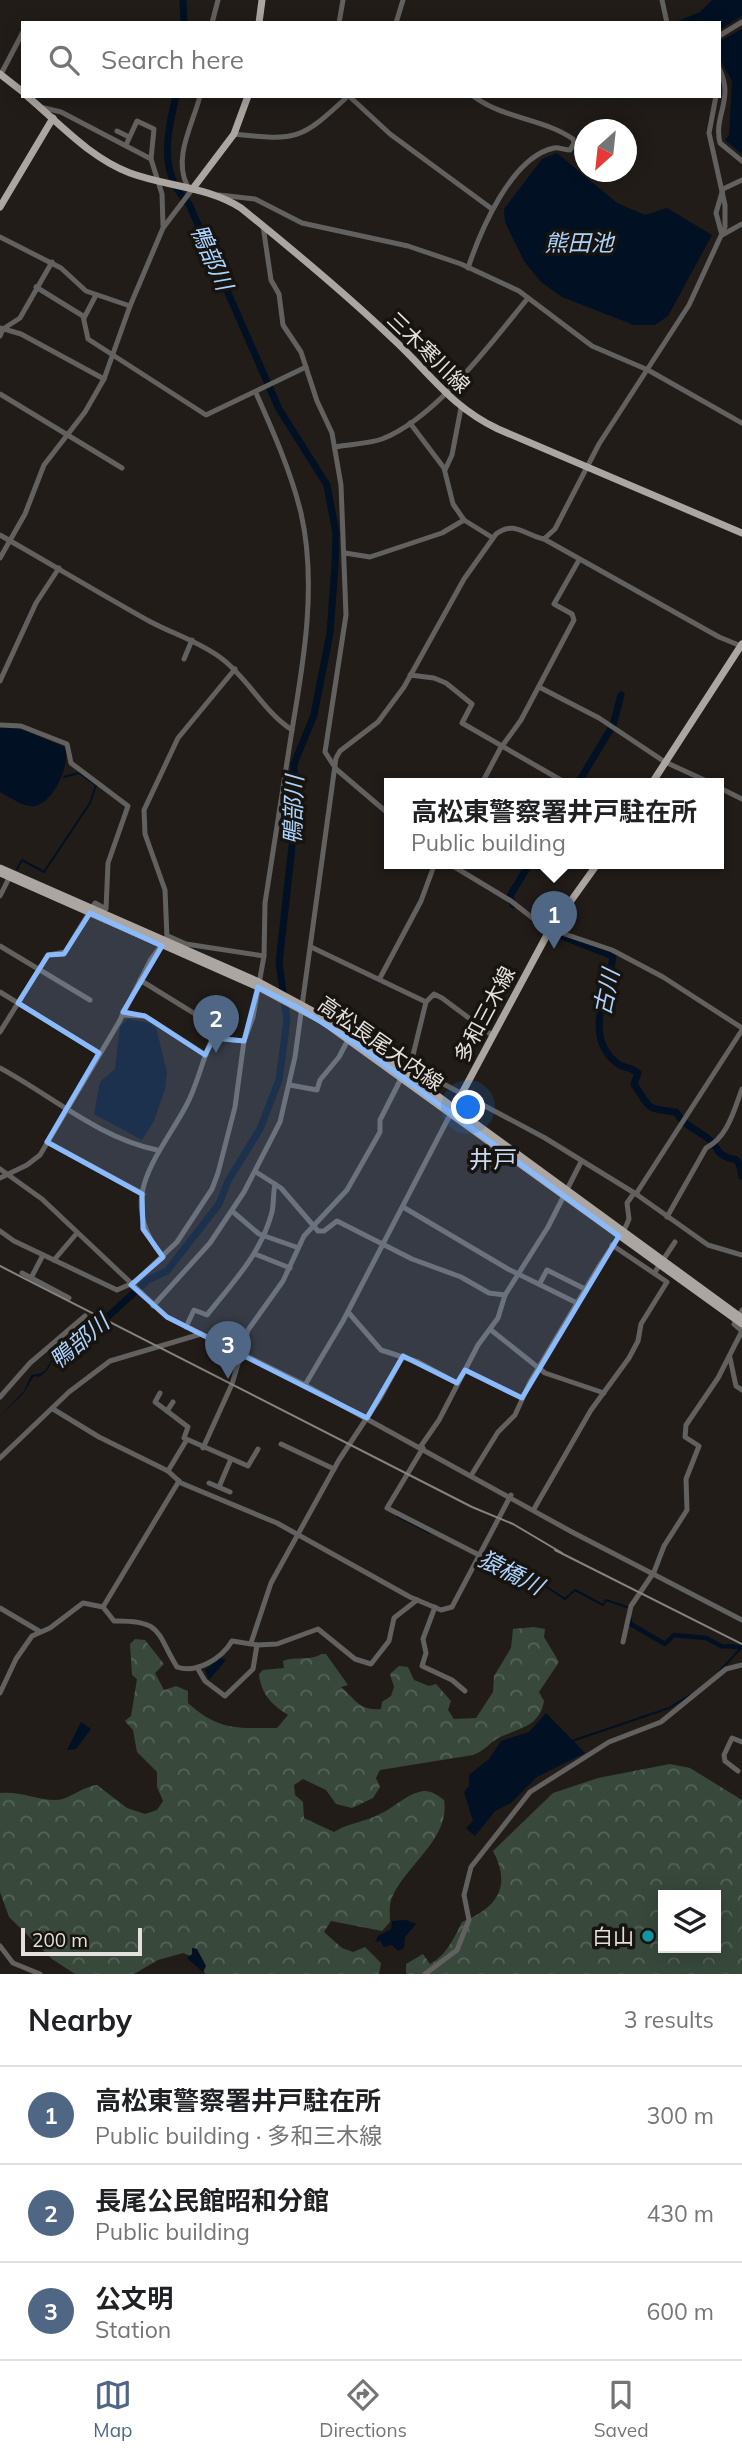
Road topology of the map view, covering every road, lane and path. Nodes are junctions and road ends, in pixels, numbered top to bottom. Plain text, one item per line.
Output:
1 (218, 0) edge
2 (262, 0) edge
3 (343, 0) edge
4 (403, 0) edge
5 (662, 0) edge
6 (213, 21) edge
7 (259, 21) edge
8 (339, 21) edge
9 (397, 21) edge
10 (667, 21) edge
11 (742, 22) edge
12 (721, 35) edge
13 (21, 36) edge
14 (1, 74) edge
15 (721, 75) edge
16 (21, 90) edge
17 (29, 98) edge
18 (199, 98) edge
19 (247, 98) edge
20 (346, 98) edge
21 (350, 98) edge
22 (476, 98) edge
23 (716, 98) edge
24 (40, 107) junction
25 (53, 118) junction
26 (117, 131) dead end
27 (234, 134) junction
28 (130, 137) junction
29 (125, 145) dead end
30 (151, 159) junction
31 (742, 161) edge
32 (156, 180) junction
33 (742, 180) edge
34 (189, 188) junction
35 (722, 191) junction
36 (219, 195) junction
37 (0, 207) edge
38 (492, 209) junction
39 (742, 224) edge
40 (263, 226) junction
41 (163, 228) junction
42 (722, 235) junction
43 (0, 237) edge
44 (52, 262) junction
45 (468, 268) junction
46 (36, 287) junction
47 (96, 295) junction
48 (528, 298) junction
49 (130, 306) junction
50 (84, 318) junction
51 (1, 329) edge
52 (0, 336) edge
53 (113, 356) junction
54 (306, 367) junction
55 (648, 370) junction
56 (104, 379) junction
57 (257, 392) junction
58 (443, 393) junction
59 (0, 394) edge
60 (461, 408) junction
61 (410, 423) junction
62 (742, 423) edge
63 (68, 434) junction
64 (335, 447) junction
65 (587, 466) junction
66 (122, 468) dead end
67 (445, 470) junction
68 (464, 520) junction
69 (742, 533) edge
70 (0, 535) edge
71 (493, 538) junction
72 (544, 539) junction
73 (11, 540) junction
74 (345, 553) junction
75 (0, 558) edge
76 (579, 560) junction
77 (60, 568) junction
78 (192, 640) junction
79 (741, 645) edge
80 (184, 659) dead end
81 (235, 669) junction
82 (410, 675) junction
83 (0, 681) edge
84 (539, 687) junction
85 (0, 726) edge
86 (292, 730) junction
87 (503, 745) junction
88 (665, 762) junction
89 (333, 765) junction
90 (485, 778) edge
91 (558, 778) edge
92 (655, 778) edge
93 (700, 778) edge
94 (724, 790) edge
95 (742, 799) edge
96 (384, 810) edge
97 (0, 867) edge
98 (433, 869) edge
99 (458, 869) edge
100 (594, 869) edge
101 (0, 873) edge
102 (11, 875) junction
103 (0, 896) edge
104 (91, 911) junction
105 (551, 929) junction
106 (165, 941) junction
107 (0, 946) edge
108 (311, 947) junction
109 (264, 956) junction
110 (39, 969) junction
111 (380, 978) junction
112 (140, 980) junction
113 (259, 985) junction
114 (0, 992) edge
115 (90, 1000) dead end
116 (426, 1002) junction
117 (18, 1003) junction
118 (299, 1005) junction
119 (122, 1015) junction
120 (742, 1029) edge
121 (0, 1032) edge
122 (494, 1035) junction
123 (350, 1036) junction
124 (214, 1038) junction
125 (244, 1041) junction
126 (99, 1053) junction
127 (206, 1055) junction
128 (0, 1068) edge
129 (405, 1071) junction
130 (290, 1085) junction
131 (742, 1089) edge
132 (461, 1095) junction
133 (65, 1108) junction
134 (453, 1110) junction
135 (47, 1142) junction
136 (157, 1150) junction
137 (582, 1162) junction
138 (0, 1169) edge
139 (256, 1172) junction
140 (9, 1173) junction
141 (0, 1178) edge
142 (275, 1184) junction
143 (564, 1193) junction
144 (635, 1193) junction
145 (143, 1194) junction
146 (403, 1207) junction
147 (232, 1211) junction
148 (667, 1217) junction
149 (312, 1227) junction
150 (0, 1231) edge
151 (77, 1233) junction
152 (620, 1233) junction
153 (263, 1235) junction
154 (675, 1242) dead end
155 (612, 1245) junction
156 (383, 1246) junction
157 (296, 1247) junction
158 (255, 1254) junction
159 (43, 1255) junction
160 (742, 1255) edge
161 (162, 1256) junction
162 (54, 1260) junction
163 (658, 1266) junction
164 (290, 1268) junction
165 (22, 1273) dead end
166 (519, 1273) junction
167 (31, 1278) junction
168 (540, 1283) junction
169 (132, 1286) junction
170 (585, 1289) junction
171 (505, 1294) junction
172 (69, 1297) dead end
173 (577, 1303) junction
174 (153, 1306) junction
175 (348, 1312) junction
176 (85, 1316) dead end
177 (740, 1318) edge
178 (186, 1327) junction
179 (491, 1331) junction
180 (201, 1334) junction
181 (240, 1351) junction
182 (402, 1356) junction
183 (730, 1358) junction
184 (539, 1368) junction
185 (465, 1370) junction
186 (457, 1383) junction
187 (305, 1385) junction
188 (742, 1390) edge
189 (160, 1393) dead end
190 (604, 1393) junction
191 (0, 1397) edge
192 (522, 1398) junction
193 (173, 1402) dead end
194 (53, 1409) junction
195 (167, 1411) junction
196 (367, 1418) junction
197 (187, 1441) junction
198 (281, 1444) dead end
199 (422, 1447) junction
200 (203, 1448) junction
201 (258, 1449) dead end
202 (0, 1458) edge
203 (231, 1459) junction
204 (334, 1469) junction
205 (168, 1471) junction
206 (472, 1474) junction
207 (179, 1481) junction
208 (209, 1483) dead end
209 (219, 1487) junction
210 (230, 1492) dead end
211 (511, 1495) junction
212 (534, 1509) junction
213 (298, 1535) junction
214 (478, 1556) junction
215 (654, 1572) junction
216 (417, 1600) junction
217 (103, 1607) junction
218 (435, 1607) junction
219 (0, 1608) edge
220 (742, 1619) edge
221 (40, 1631) junction
222 (624, 1642) dead end
223 (254, 1644) junction
224 (742, 1665) edge
225 (198, 1669) junction
226 (464, 1691) dead end
227 (0, 1693) edge
228 (742, 1742) edge
229 (738, 1771) dead end
230 (0, 1946) edge
231 (40, 1974) edge
232 (425, 1974) edge

1 - 6 street
2 - 7 main road
3 - 8 street
4 - 9 street
5 - 10 street
11 - 12 street
13 - 14 street
14 - 16 main road
15 - 31 street
17 - 24 main road
18 - 34 street
19 - 27 main road
20 - 27 street
21 - 38 street
22 - 38 street
23 - 35 street
24 - 25 main road
24 - 30 street
25 - 32 main road, 三木寒川線
25 - 37 main road
26 - 28 street
27 - 34 main road
28 - 29 street
28 - 30 street
30 - 32 street
32 - 34 main road, 三木寒川線
32 - 41 street
33 - 35 street
34 - 36 main road, 三木寒川線
34 - 41 street
35 - 42 street
35 - 42 street
36 - 40 main road, 三木寒川線
36 - 45 street
38 - 45 street
39 - 42 street
40 - 54 street
40 - 58 main road, 三木寒川線
41 - 49 street
42 - 55 street
43 - 44 street
44 - 46 street
44 - 47 street
45 - 48 street
46 - 50 street
46 - 51 street
47 - 49 street
47 - 50 street
48 - 55 street
48 - 58 street
49 - 53 street
50 - 53 street
51 - 52 street
51 - 56 street
53 - 56 street
53 - 57 street
54 - 57 street
54 - 64 street
55 - 62 street
55 - 65 street
56 - 63 street
57 - 86 street
58 - 60 main road, 三木寒川線
58 - 61 street
59 - 63 street
60 - 65 main road, 三木寒川線
60 - 67 street
61 - 64 street
61 - 67 street
63 - 66 street
63 - 73 street
64 - 74 street
65 - 69 main road, 三木寒川線
65 - 72 street
67 - 68 street
68 - 71 street
68 - 74 street
70 - 73 street
71 - 72 street
71 - 82 street
72 - 76 street
73 - 75 street
73 - 77 street
74 - 89 street
76 - 79 street
76 - 84 street
77 - 78 street
77 - 83 street
78 - 80 street
78 - 81 street
79 - 88 main road
81 - 86 street
81 - 106 street
82 - 87 street
82 - 89 street
84 - 87 street
84 - 88 street
85 - 104 street
86 - 109 street
87 - 90 street
87 - 91 street
88 - 92 main road
88 - 93 street
89 - 96 street
89 - 108 street
94 - 95 street
97 - 102 main road, 高松長尾大内線
98 - 111 street
99 - 105 street
100 - 105 main road, 多和三木線
101 - 102 main road, 高松長尾大内線
102 - 103 street
102 - 104 main road, 高松長尾大内線
104 - 106 main road, 高松長尾大内線
104 - 110 street
105 - 120 street
105 - 122 main road, 多和三木線
106 - 109 street
106 - 112 street
106 - 113 main road, 高松長尾大内線
107 - 110 street
108 - 111 street
108 - 118 street
109 - 113 street
110 - 115 street
110 - 117 street
111 - 116 street
112 - 119 street
112 - 124 street
113 - 118 main road, 高松長尾大内線
113 - 125 street
114 - 117 street
116 - 122 street
116 - 129 street
117 - 121 street
117 - 126 street
118 - 123 main road, 高松長尾大内線
118 - 130 street
119 - 126 street
119 - 127 street
120 - 144 street
122 - 132 main road, 多和三木線
123 - 129 main road, 高松長尾大内線
123 - 130 street
124 - 125 street
124 - 127 street
125 - 161 street
126 - 133 street
127 - 136 street
128 - 133 street
129 - 132 street
129 - 134 main road, 高松長尾大内線
129 - 149 street
130 - 139 street
131 - 148 street
132 - 134 main road, 多和三木線
132 - 137 street
133 - 135 street
133 - 136 street
134 - 143 main road, 高松長尾大内線
134 - 146 street
135 - 140 street
135 - 145 street
136 - 145 street
137 - 143 street
137 - 144 street
138 - 140 street
139 - 142 street
139 - 147 street
140 - 141 street
140 - 151 street
142 - 149 street
142 - 153 street
143 - 152 main road, 高松長尾大内線
143 - 152 main road, 高松長尾大内線
143 - 166 street
144 - 148 street
144 - 152 street
145 - 161 street
146 - 156 street
146 - 166 street
147 - 153 street
147 - 174 street
148 - 160 street
149 - 156 street
149 - 157 street
150 - 159 street
151 - 162 street
151 - 169 street
152 - 155 street
152 - 163 main road, 高松長尾大内線
153 - 157 street
153 - 158 street
154 - 163 street
155 - 163 street
155 - 170 street
156 - 171 street
156 - 175 street
157 - 164 street
158 - 164 street
158 - 178 street
159 - 162 street
159 - 167 street
161 - 169 street
162 - 169 street
163 - 177 main road, 高松長尾大内線
163 - 190 street
164 - 181 street
165 - 167 street
166 - 168 street
166 - 171 street
167 - 172 street
168 - 170 street
168 - 173 street
169 - 174 street
170 - 173 street
171 - 179 street
173 - 184 street
174 - 178 street
175 - 182 street
175 - 187 street
176 - 191 street
177 - 183 street
178 - 180 street
179 - 184 street
179 - 185 street
180 - 181 street
180 - 194 street
181 - 187 street
181 - 200 street
182 - 186 street
182 - 196 street
183 - 188 street
183 - 215 street
184 - 190 street
184 - 192 street
185 - 186 street
185 - 192 street
186 - 199 street
187 - 196 street
189 - 195 street
190 - 212 street
192 - 206 street
193 - 195 street
194 - 202 street
194 - 205 street
195 - 197 street
196 - 199 street
196 - 204 street
197 - 200 street
197 - 205 street
198 - 204 street
199 - 206 street
199 - 214 street
200 - 203 street
201 - 203 street
203 - 209 street
204 - 213 street
205 - 207 street
206 - 211 street
207 - 213 street
207 - 217 street
208 - 209 street
209 - 210 street
211 - 212 street
211 - 214 street
212 - 215 street
213 - 216 street
213 - 223 street
214 - 218 street
215 - 220 street
215 - 222 street
216 - 218 street
216 - 223 street
217 - 221 street
217 - 225 street
218 - 226 street
219 - 221 street
221 - 227 street
223 - 225 street
223 - 225 street
224 - 232 street
228 - 229 street
230 - 231 street

